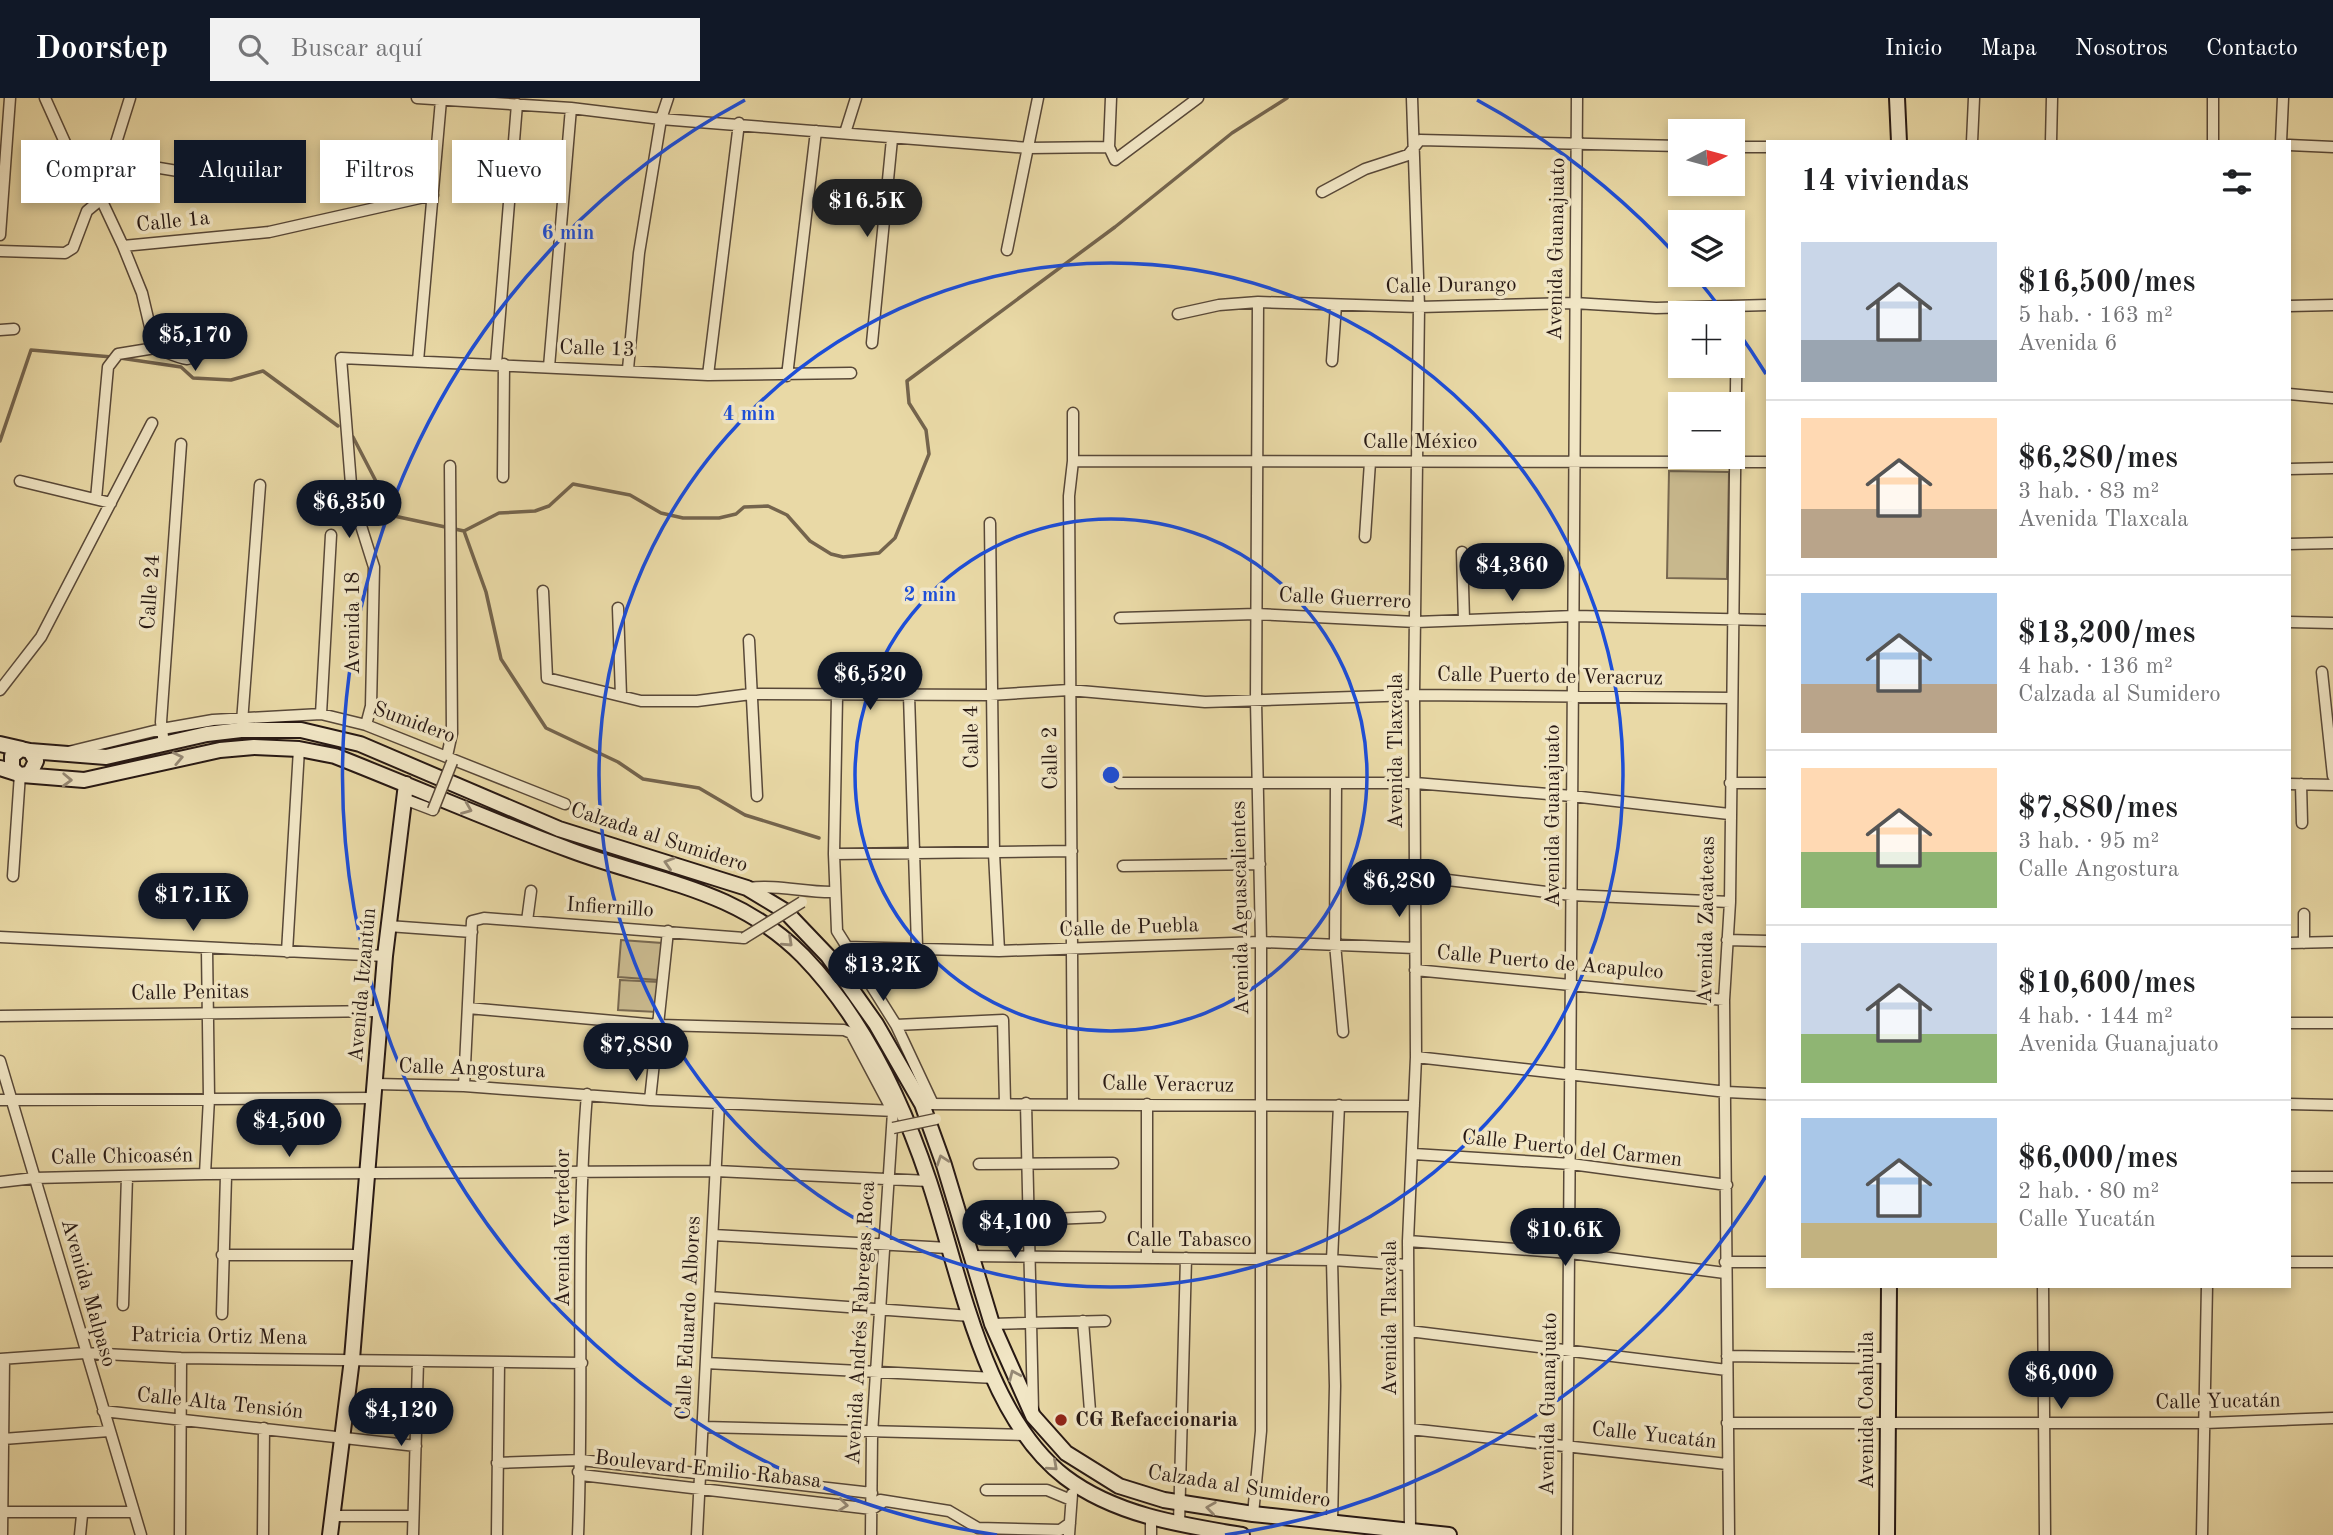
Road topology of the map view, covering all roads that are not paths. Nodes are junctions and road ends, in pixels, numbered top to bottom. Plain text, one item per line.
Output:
1 (10, 98) edge
2 (45, 98) edge
3 (130, 98) edge
4 (417, 98) edge
5 (668, 98) edge
6 (856, 98) edge
7 (1038, 98) edge
8 (1111, 98) edge
9 (1198, 98) edge
10 (1412, 98) edge
11 (1577, 98) edge
12 (1897, 98) edge
13 (1974, 98) edge
14 (2052, 98) edge
15 (2213, 98) edge
16 (2283, 98) edge
17 (441, 100) junction
18 (492, 100) edge
19 (517, 104) junction
20 (571, 108) junction
21 (661, 119) junction
22 (739, 123) junction
23 (816, 131) junction
24 (845, 133) junction
25 (892, 139) junction
26 (63, 140) edge
27 (119, 140) edge
28 (438, 140) edge
29 (1899, 140) edge
30 (1972, 140) edge
31 (2051, 140) edge
32 (2213, 140) edge
33 (2281, 140) edge
34 (1577, 144) junction
35 (2291, 145) edge
36 (1668, 146) edge
37 (2333, 146) edge
38 (1109, 147) junction
39 (1414, 147) junction
40 (1745, 147) edge
41 (1766, 147) edge
42 (1029, 148) junction
43 (1322, 192) dead end
44 (98, 203) edge
45 (102, 203) edge
46 (398, 203) edge
47 (432, 203) edge
48 (0, 235) edge
49 (123, 246) junction
50 (1007, 250) dead end
51 (0, 251) edge
52 (1258, 302) junction
53 (1574, 303) junction
54 (1336, 305) junction
55 (1766, 305) edge
56 (2333, 305) edge
57 (1745, 306) edge
58 (2291, 306) edge
59 (1419, 307) junction
60 (1668, 308) edge
61 (1178, 314) dead end
62 (14, 329) dead end
63 (0, 330) edge
64 (233, 340) dead end
65 (872, 343) dead end
66 (155, 348) junction
67 (341, 358) joint
68 (418, 361) junction
69 (1332, 361) dead end
70 (500, 363) junction
71 (549, 367) junction
72 (628, 369) junction
73 (851, 373) dead end
74 (708, 375) junction
75 (787, 376) junction
76 (2291, 394) edge
77 (2333, 398) edge
78 (1073, 413) dead end
79 (152, 423) dead end
80 (181, 444) dead end
81 (1073, 461) junction
82 (1258, 461) junction
83 (1575, 461) junction
84 (1668, 461) edge
85 (1745, 461) edge
86 (1370, 462) junction
87 (1417, 462) junction
88 (1766, 462) edge
89 (450, 466) dead end
90 (2333, 468) edge
91 (1736, 469) edge
92 (2291, 469) edge
93 (503, 477) dead end
94 (20, 481) dead end
95 (260, 485) dead end
96 (96, 499) junction
97 (111, 503) junction
98 (990, 523) dead end
99 (331, 535) dead end
100 (1365, 537) dead end
101 (2333, 543) edge
102 (2291, 544) edge
103 (1462, 552) dead end
104 (543, 592) dead end
105 (618, 608) dead end
106 (1256, 614) junction
107 (1574, 616) junction
108 (1120, 618) dead end
109 (1734, 618) junction
110 (1464, 620) junction
111 (1766, 620) edge
112 (1416, 622) junction
113 (2291, 622) edge
114 (2333, 623) edge
115 (749, 640) dead end
116 (2322, 672) dead end
117 (0, 690) edge
118 (1069, 690) junction
119 (751, 694) junction
120 (909, 695) junction
121 (990, 695) junction
122 (1414, 695) junction
123 (621, 696) junction
124 (1573, 696) junction
125 (837, 697) junction
126 (1732, 698) junction
127 (1256, 701) junction
128 (321, 714) junction
129 (242, 724) junction
130 (366, 725) junction
131 (162, 729) junction
132 (0, 744) edge
133 (164, 744) junction
134 (299, 749) junction
135 (26, 750) junction
136 (62, 755) junction
137 (451, 759) junction
138 (0, 768) edge
139 (20, 774) junction
140 (2333, 776) edge
141 (1119, 783) dead end
142 (1415, 783) junction
143 (1730, 783) junction
144 (1766, 783) edge
145 (2291, 783) edge
146 (1336, 784) junction
147 (2301, 784) junction
148 (1258, 785) junction
149 (2333, 785) edge
150 (405, 791) junction
151 (757, 796) dead end
152 (1572, 796) junction
153 (565, 804) dead end
154 (1729, 814) junction
155 (2302, 823) dead end
156 (1072, 851) junction
157 (913, 852) junction
158 (834, 853) junction
159 (993, 853) junction
160 (1260, 864) junction
161 (1123, 866) dead end
162 (13, 876) dead end
163 (1415, 876) junction
164 (747, 888) junction
165 (531, 891) dead end
166 (835, 892) junction
167 (817, 893) junction
168 (1571, 895) junction
169 (1730, 902) junction
170 (2304, 914) dead end
171 (527, 921) junction
172 (388, 926) junction
173 (668, 931) junction
174 (472, 932) junction
175 (0, 937) edge
176 (1727, 940) junction
177 (1766, 941) edge
178 (1261, 942) junction
179 (2333, 942) edge
180 (2291, 943) edge
181 (2304, 943) junction
182 (1335, 944) junction
183 (917, 946) junction
184 (846, 947) junction
185 (1074, 948) junction
186 (1415, 948) junction
187 (207, 949) junction
188 (999, 951) junction
189 (287, 952) junction
190 (385, 956) junction
191 (1415, 970) junction
192 (1572, 984) junction
193 (1724, 1000) junction
194 (468, 1009) junction
195 (380, 1011) junction
196 (207, 1012) junction
197 (0, 1016) edge
198 (2291, 1023) edge
199 (2333, 1023) edge
200 (659, 1025) junction
201 (896, 1025) junction
202 (1343, 1032) dead end
203 (1416, 1057) junction
204 (0, 1061) edge
205 (1572, 1075) junction
206 (464, 1086) junction
207 (375, 1091) junction
208 (1727, 1092) junction
209 (587, 1094) junction
210 (1766, 1094) edge
211 (209, 1098) junction
212 (0, 1100) edge
213 (12, 1100) junction
214 (650, 1100) junction
215 (1005, 1102) junction
216 (1026, 1103) junction
217 (1073, 1103) junction
218 (719, 1104) junction
219 (932, 1104) junction
220 (1147, 1104) junction
221 (2291, 1104) edge
222 (1262, 1105) junction
223 (1339, 1105) junction
224 (2333, 1105) edge
225 (1414, 1106) junction
226 (898, 1110) junction
227 (893, 1128) junction
228 (1414, 1154) junction
229 (1113, 1163) dead end
230 (979, 1164) dead end
231 (1571, 1164) junction
232 (1026, 1165) junction
233 (716, 1171) junction
234 (581, 1172) junction
235 (369, 1173) junction
236 (205, 1174) junction
237 (127, 1176) junction
238 (226, 1176) junction
239 (2291, 1177) edge
240 (2333, 1177) edge
241 (34, 1178) junction
242 (887, 1180) junction
243 (929, 1181) junction
244 (0, 1182) edge
245 (1727, 1185) junction
246 (1100, 1217) dead end
247 (1028, 1220) junction
248 (713, 1235) junction
249 (1408, 1241) junction
250 (882, 1243) junction
251 (948, 1248) junction
252 (1570, 1253) junction
253 (222, 1255) junction
254 (361, 1255) junction
255 (970, 1256) junction
256 (1030, 1258) junction
257 (1147, 1258) junction
258 (1185, 1258) junction
259 (1260, 1259) junction
260 (1332, 1260) junction
261 (1726, 1262) junction
262 (1766, 1262) edge
263 (2291, 1262) edge
264 (2333, 1262) edge
265 (1408, 1265) junction
266 (1725, 1273) junction
267 (1889, 1288) edge
268 (2043, 1288) edge
269 (2207, 1288) edge
270 (709, 1297) junction
271 (123, 1305) dead end
272 (881, 1308) junction
273 (222, 1314) dead end
274 (971, 1316) junction
275 (1083, 1321) junction
276 (1105, 1321) dead end
277 (1032, 1322) junction
278 (992, 1324) junction
279 (1409, 1331) junction
280 (1569, 1349) junction
281 (85, 1353) junction
282 (1727, 1356) junction
283 (181, 1358) junction
284 (1888, 1358) junction
285 (2, 1359) edge
286 (352, 1359) junction
287 (418, 1361) junction
288 (499, 1362) junction
289 (582, 1363) junction
290 (706, 1363) junction
291 (877, 1370) junction
292 (1727, 1370) junction
293 (995, 1378) junction
294 (103, 1411) junction
295 (1090, 1411) dead end
296 (1033, 1416) junction
297 (181, 1418) junction
298 (2333, 1418) edge
299 (1727, 1423) junction
300 (1888, 1423) junction
301 (2046, 1423) junction
302 (2205, 1423) junction
303 (703, 1427) junction
304 (264, 1428) junction
305 (1410, 1429) junction
306 (109, 1431) junction
307 (872, 1434) junction
308 (1024, 1436) junction
309 (342, 1437) junction
310 (3, 1439) junction
311 (416, 1446) junction
312 (1569, 1447) junction
313 (582, 1460) junction
314 (569, 1462) junction
315 (498, 1463) junction
316 (1727, 1464) junction
317 (700, 1474) junction
318 (581, 1475) junction
319 (1073, 1483) junction
320 (699, 1488) junction
321 (986, 1490) dead end
322 (872, 1493) junction
323 (1071, 1500) junction
324 (883, 1502) junction
325 (1180, 1503) junction
326 (872, 1509) junction
327 (4, 1512) junction
328 (135, 1512) junction
329 (1252, 1514) junction
330 (82, 1515) junction
331 (333, 1516) junction
332 (413, 1516) junction
333 (1151, 1517) junction
334 (1332, 1522) junction
335 (1070, 1523) junction
336 (1180, 1524) junction
337 (978, 1531) edge
338 (1410, 1531) junction
339 (2, 1535) edge
340 (80, 1535) edge
341 (141, 1535) edge
342 (180, 1535) edge
343 (263, 1535) edge
344 (330, 1535) edge
345 (413, 1535) edge
346 (497, 1535) edge
347 (578, 1535) edge
348 (697, 1535) edge
349 (871, 1535) edge
350 (1069, 1535) edge
351 (1151, 1535) edge
352 (1240, 1535) edge
353 (1449, 1535) edge
354 (1567, 1535) edge
355 (1729, 1535) edge
356 (1887, 1535) edge
357 (2045, 1535) edge
358 (2202, 1535) edge

1 - 48 street
2 - 26 street
3 - 27 street
4 - 17 street
5 - 21 street
6 - 24 street
7 - 42 street
8 - 38 street
9 - 38 street
10 - 39 street, Avenida Tlaxcala
11 - 34 street, Avenida Guanajuato
12 - 29 main road
13 - 30 street
14 - 31 street
15 - 32 street
16 - 33 street
17 - 18 street
17 - 28 street
18 - 19 street
19 - 20 street
19 - 70 street
20 - 21 street
20 - 71 street
21 - 22 street
21 - 72 street
22 - 23 street
22 - 74 street
23 - 24 street
23 - 75 street
24 - 25 street
25 - 42 street
25 - 65 street
34 - 36 street
34 - 39 street
34 - 53 street, Avenida Guanajuato
35 - 37 street
38 - 42 street
39 - 43 street
39 - 59 street, Avenida Tlaxcala
40 - 41 street
42 - 50 street
44 - 51 street
45 - 49 street
46 - 49 street, Calle 1a
47 - 68 street
49 - 66 street
52 - 54 street, Calle Durango
52 - 61 street, Calle Durango
52 - 82 street, Avenida Aguascalientes
53 - 59 street, Calle Durango
53 - 60 street, Calle Durango
53 - 83 street, Avenida Guanajuato
54 - 59 street, Calle Durango
54 - 69 street
55 - 57 street, Calle Durango
56 - 58 street
59 - 87 street, Avenida Tlaxcala
62 - 63 street
64 - 66 street
66 - 96 street
67 - 68 street, Calle 13
67 - 130 street, Avenida 18
68 - 70 street, Calle 13
70 - 71 street, Calle 13
70 - 93 street
71 - 72 street, Calle 13
72 - 74 street, Calle 13
73 - 75 street, Calle 13
74 - 75 street, Calle 13
76 - 77 street
78 - 81 street, Calle 2
79 - 97 street
80 - 131 street, Calle 24
81 - 82 street, Calle México
81 - 118 street, Calle 2
82 - 86 street, Calle México
82 - 106 street, Avenida Aguascalientes
83 - 84 street, Calle México
83 - 87 street, Calle México
83 - 107 street, Avenida Guanajuato
85 - 88 street, Calle México
86 - 87 street, Calle México
86 - 100 street
87 - 112 street, Avenida Tlaxcala
89 - 137 street
90 - 92 street
91 - 109 street, Avenida Zacatecas
94 - 96 street
95 - 129 street
96 - 97 street
97 - 117 street
98 - 121 street, Calle 4
99 - 128 street
101 - 102 street
103 - 110 street
104 - 123 street, Calle Puerto de Veracruz
105 - 123 street
106 - 108 street, Calle Guerrero
106 - 112 street, Calle Guerrero
106 - 127 street, Avenida Aguascalientes
107 - 109 street, Calle Guerrero
107 - 110 street, Calle Guerrero
107 - 124 street, Avenida Guanajuato
109 - 111 street, Calle Guerrero
109 - 126 street, Avenida Zacatecas
110 - 112 street, Calle Guerrero
112 - 122 street, Avenida Tlaxcala
113 - 114 street
115 - 119 street
116 - 140 street
118 - 121 street, Calle Puerto de Veracruz
118 - 127 street, Calle Puerto de Veracruz
118 - 156 street, Calle 2
119 - 123 street, Calle Puerto de Veracruz
119 - 125 street, Calle Puerto de Veracruz
119 - 151 street
120 - 121 street, Calle Puerto de Veracruz
120 - 125 street, Calle Puerto de Veracruz
120 - 157 street
121 - 159 street, Calle 4
122 - 124 street, Calle Puerto de Veracruz
122 - 127 street, Calle Puerto de Veracruz
122 - 142 street, Avenida Tlaxcala
124 - 126 street, Calle Puerto de Veracruz
124 - 152 street, Avenida Guanajuato
125 - 158 street
126 - 143 street, Avenida Zacatecas
127 - 148 street, Avenida Aguascalientes
128 - 129 street, Sumidero
128 - 130 street, Sumidero
129 - 131 street, Sumidero
129 - 133 main road, Calzada al Sumidero
164 -> 129 main road, Calzada al Sumidero
130 - 137 street, Sumidero
131 - 133 street, Calle 24
131 - 136 street, Sumidero
132 - 135 main road, Calzada al Sumidero
133 - 136 main road, Calzada al Sumidero
139 -> 134 main road, Calzada al Sumidero
134 - 150 main road, Calzada al Sumidero
134 - 189 street
135 - 136 main road, Calzada al Sumidero
135 - 139 main road
137 - 150 street, bridge
137 - 153 street, Sumidero
138 - 139 main road, Calzada al Sumidero
139 - 162 street
141 - 148 street
142 - 146 street
142 - 152 street
142 - 163 street, Avenida Tlaxcala
143 - 144 street
143 - 154 street, Avenida Zacatecas
145 - 147 street
146 - 148 street
146 - 182 street
147 - 149 street
147 - 155 street
148 - 160 street, Avenida Aguascalientes
150 - 172 main road, Avenida Itzantún
150 -> 226 main road, Calzada al Sumidero
152 - 154 street
152 - 168 street, Avenida Guanajuato
154 - 169 street, Avenida Zacatecas
156 - 159 street
156 - 185 street, Calle 2
157 - 158 street
157 - 159 street
157 - 183 street
158 - 166 street
159 - 188 street, Calle 4
160 - 161 street
160 - 178 street, Avenida Aguascalientes
163 - 168 street
163 - 186 street, Avenida Tlaxcala
164 - 167 street
164 - 219 main road, Calzada al Sumidero
165 - 171 street
166 - 167 street
166 - 184 street
167 - 173 street, Infiernillo, bridge
168 - 169 street
168 - 192 street, Avenida Guanajuato
169 - 176 street, Avenida Zacatecas
170 - 181 street
171 - 173 street, Infiernillo
171 - 174 street, Infiernillo
172 - 174 street
172 - 190 main road, Avenida Itzantún
173 - 200 street
174 - 194 street
175 - 187 street
176 - 177 street
176 - 193 street, Avenida Zacatecas
178 - 182 street, Calle de Puebla
178 - 185 street, Calle de Puebla
178 - 222 street, Avenida Aguascalientes
179 - 181 street
180 - 181 street
182 - 186 street, Calle de Puebla
182 - 202 street
183 - 184 street, Calle de Puebla
183 - 188 street, Calle de Puebla
184 - 201 street
185 - 188 street, Calle de Puebla
185 - 217 street, Calle 2
186 - 191 street, Avenida Tlaxcala
187 - 189 street
187 - 196 street
189 - 190 street
190 - 195 main road, Avenida Itzantún
191 - 192 street, Calle Puerto de Acapulco
191 - 203 street, Avenida Tlaxcala
192 - 193 street, Calle Puerto de Acapulco
192 - 205 street, Avenida Guanajuato
193 - 208 street, Avenida Zacatecas
194 - 200 street
194 - 206 street
195 - 196 street, Calle Penitas
195 - 207 main road, Avenida Itzantún
196 - 197 street, Calle Penitas
196 - 211 street
198 - 199 street
200 - 214 street
200 - 226 street
201 - 215 street
201 - 219 street
203 - 205 street
203 - 225 street, Avenida Tlaxcala
204 - 213 street, Avenida Malpaso
205 - 208 street
205 - 231 street, Avenida Guanajuato
206 - 207 street, Calle Angostura
206 - 209 street, Calle Angostura
207 - 211 street, Calle Angostura
207 - 235 main road, Avenida Itzantún
208 - 210 street
208 - 245 street, Avenida Zacatecas
209 - 214 street, Calle Angostura
209 - 234 street, Avenida Vertedor
211 - 213 street, Calle Angostura
211 - 236 street
212 - 213 street, Calle Angostura
213 - 241 street, Avenida Malpaso
214 - 218 street, Calle Angostura
215 - 216 street, Calle Veracruz
215 - 219 street, Calle Veracruz
216 - 217 street, Calle Veracruz
216 - 232 street
217 - 220 street, Calle Veracruz
218 - 226 street, Calle Angostura
218 - 233 street, Calle Eduardo Albores
219 - 227 street, bridge
255 -> 219 main road, Calzada al Sumidero
220 - 222 street, Calle Veracruz
220 - 257 street
221 - 224 street
222 - 223 street, Calle Veracruz
222 - 259 street, Avenida Aguascalientes
223 - 225 street, Calle Veracruz
223 - 260 street
225 - 228 street, Avenida Tlaxcala
226 - 227 street, Avenida Andrés Fabregas Roca
226 - 243 main road, Calzada al Sumidero
227 - 242 street, Avenida Andrés Fabregas Roca
228 - 231 street, Calle Puerto del Carmen
228 - 249 street, Avenida Tlaxcala
229 - 232 street
230 - 232 street
231 - 245 street, Calle Puerto del Carmen
231 - 252 street, Avenida Guanajuato
232 - 247 street
233 - 234 street, Calle Chicoasén
233 - 242 street, Calle Chicoasén
233 - 248 street, Calle Eduardo Albores
234 - 235 street, Calle Chicoasén
234 - 289 street, Avenida Vertedor
235 - 238 street, Calle Chicoasén
235 - 254 main road, Avenida Itzantún
236 - 237 street, Calle Chicoasén
236 - 238 street, Calle Chicoasén
237 - 241 street, Calle Chicoasén
237 - 271 street
238 - 253 street
239 - 240 street
241 - 244 street, Calle Chicoasén
241 - 281 street, Avenida Malpaso
242 - 243 street, Calle Chicoasén
242 - 250 street, Avenida Andrés Fabregas Roca
243 - 251 main road, Calzada al Sumidero
245 - 261 street, Avenida Zacatecas
246 - 247 street
247 - 256 street
248 - 250 street
248 - 270 street, Calle Eduardo Albores
249 - 252 street
249 - 265 street, Avenida Tlaxcala
250 - 251 street
250 - 272 street, Avenida Andrés Fabregas Roca
251 - 274 main road, Calzada al Sumidero
252 - 266 street
252 - 280 street, Avenida Guanajuato
253 - 254 street
253 - 273 street
254 - 286 main road, Avenida Itzantún
255 - 256 street, Calle Tabasco
255 - 278 main road, Calzada al Sumidero
256 - 257 street, Calle Tabasco
256 - 277 street
257 - 258 street, Calle Tabasco
258 - 259 street, Calle Tabasco
258 - 325 street
259 - 260 street, Calle Tabasco
259 - 329 street, Avenida Aguascalientes
260 - 265 street, Calle Tabasco
260 - 334 street
261 - 262 street
261 - 266 street, Avenida Zacatecas
263 - 264 street
265 - 279 street, Avenida Tlaxcala
266 - 282 street, Avenida Zacatecas
267 - 284 main road, Avenida Coahuila
268 - 301 street
269 - 302 street
270 - 272 street
270 - 290 street, Calle Eduardo Albores
272 - 274 street
272 - 291 street, Avenida Andrés Fabregas Roca
274 - 293 main road, Calzada al Sumidero
275 - 276 street
275 - 277 street
275 - 295 street
277 - 278 street
277 - 296 street
296 -> 278 main road, Calzada al Sumidero
279 - 280 street
279 - 305 street, Avenida Tlaxcala
280 - 292 street
280 - 312 street, Avenida Guanajuato
281 - 283 street, Patricia Ortiz Mena
281 - 285 street, Patricia Ortiz Mena
281 - 294 street, Avenida Malpaso
282 - 284 street
282 - 292 street, Avenida Zacatecas
283 - 286 street, Patricia Ortiz Mena
283 - 297 street
284 - 300 main road, Avenida Coahuila
285 - 310 street
286 - 287 street, Patricia Ortiz Mena
286 - 309 main road, Avenida Itzantún
287 - 288 street, Patricia Ortiz Mena
287 - 311 street
288 - 289 street, Patricia Ortiz Mena
288 - 315 street
289 - 313 street, Avenida Vertedor
290 - 291 street
290 - 303 street, Calle Eduardo Albores
291 - 293 street
291 - 307 street, Avenida Andrés Fabregas Roca
292 - 299 street, Avenida Zacatecas
293 - 308 main road, Calzada al Sumidero
294 - 297 street, Calle Alta Tensión
294 - 306 street, Avenida Malpaso
296 - 325 main road, Calzada al Sumidero
297 - 304 street, Calle Alta Tensión
297 - 342 street
298 - 302 street, Calle Yucatán
299 - 300 street, Calle Yucatán
299 - 316 street, Avenida Zacatecas
300 - 301 street, Calle Yucatán
300 - 356 main road, Avenida Coahuila
301 - 302 street, Calle Yucatán
301 - 357 street
302 - 358 street
303 - 307 street
303 - 317 street, Calle Eduardo Albores
304 - 309 street, Calle Alta Tensión
304 - 343 street
305 - 312 street, Calle Yucatán
305 - 338 street, Avenida Tlaxcala
306 - 310 street
306 - 328 street, Avenida Malpaso
307 - 308 street
307 - 322 street, Avenida Andrés Fabregas Roca
308 -> 319 main road, Calzada al Sumidero
309 - 311 street, Calle Alta Tensión
309 - 331 main road, Avenida Itzantún
310 - 327 street
311 - 332 street
312 - 316 street, Calle Yucatán
312 - 354 street, Avenida Guanajuato
313 - 314 street, Boulevard Emilio Rabasa
313 - 317 street, Boulevard Emilio Rabasa
313 - 318 street, Avenida Vertedor
314 - 315 street, Boulevard Emilio Rabasa
314 - 318 street
315 - 346 street
316 - 355 street, Avenida Zacatecas
317 - 320 street, Calle Eduardo Albores
317 - 322 street, Boulevard Emilio Rabasa
318 - 320 street, Boulevard Emilio Rabasa
318 - 347 street, Avenida Vertedor
319 - 323 street
319 - 333 main road, Calzada al Sumidero
320 -> 326 street, Boulevard Emilio Rabasa
320 - 348 street, Calle Eduardo Albores
321 - 323 street
322 - 324 street
322 - 326 street, Avenida Andrés Fabregas Roca
323 - 335 street
324 - 326 street
324 - 337 street
329 -> 325 main road, Calzada al Sumidero
325 - 336 street
326 - 349 street, Avenida Andrés Fabregas Roca
327 - 330 street
327 - 339 street
328 - 330 street
328 - 341 street, Avenida Malpaso
329 - 334 main road, Calzada al Sumidero
330 - 340 street
331 - 332 street
331 - 344 main road, Avenida Itzantún
332 - 345 street
333 - 336 main road, Calzada al Sumidero
333 - 351 street
334 - 338 main road, Calzada al Sumidero
335 - 337 street
335 - 350 street
336 - 352 main road, Calzada al Sumidero
338 - 353 main road, Calzada al Sumidero

